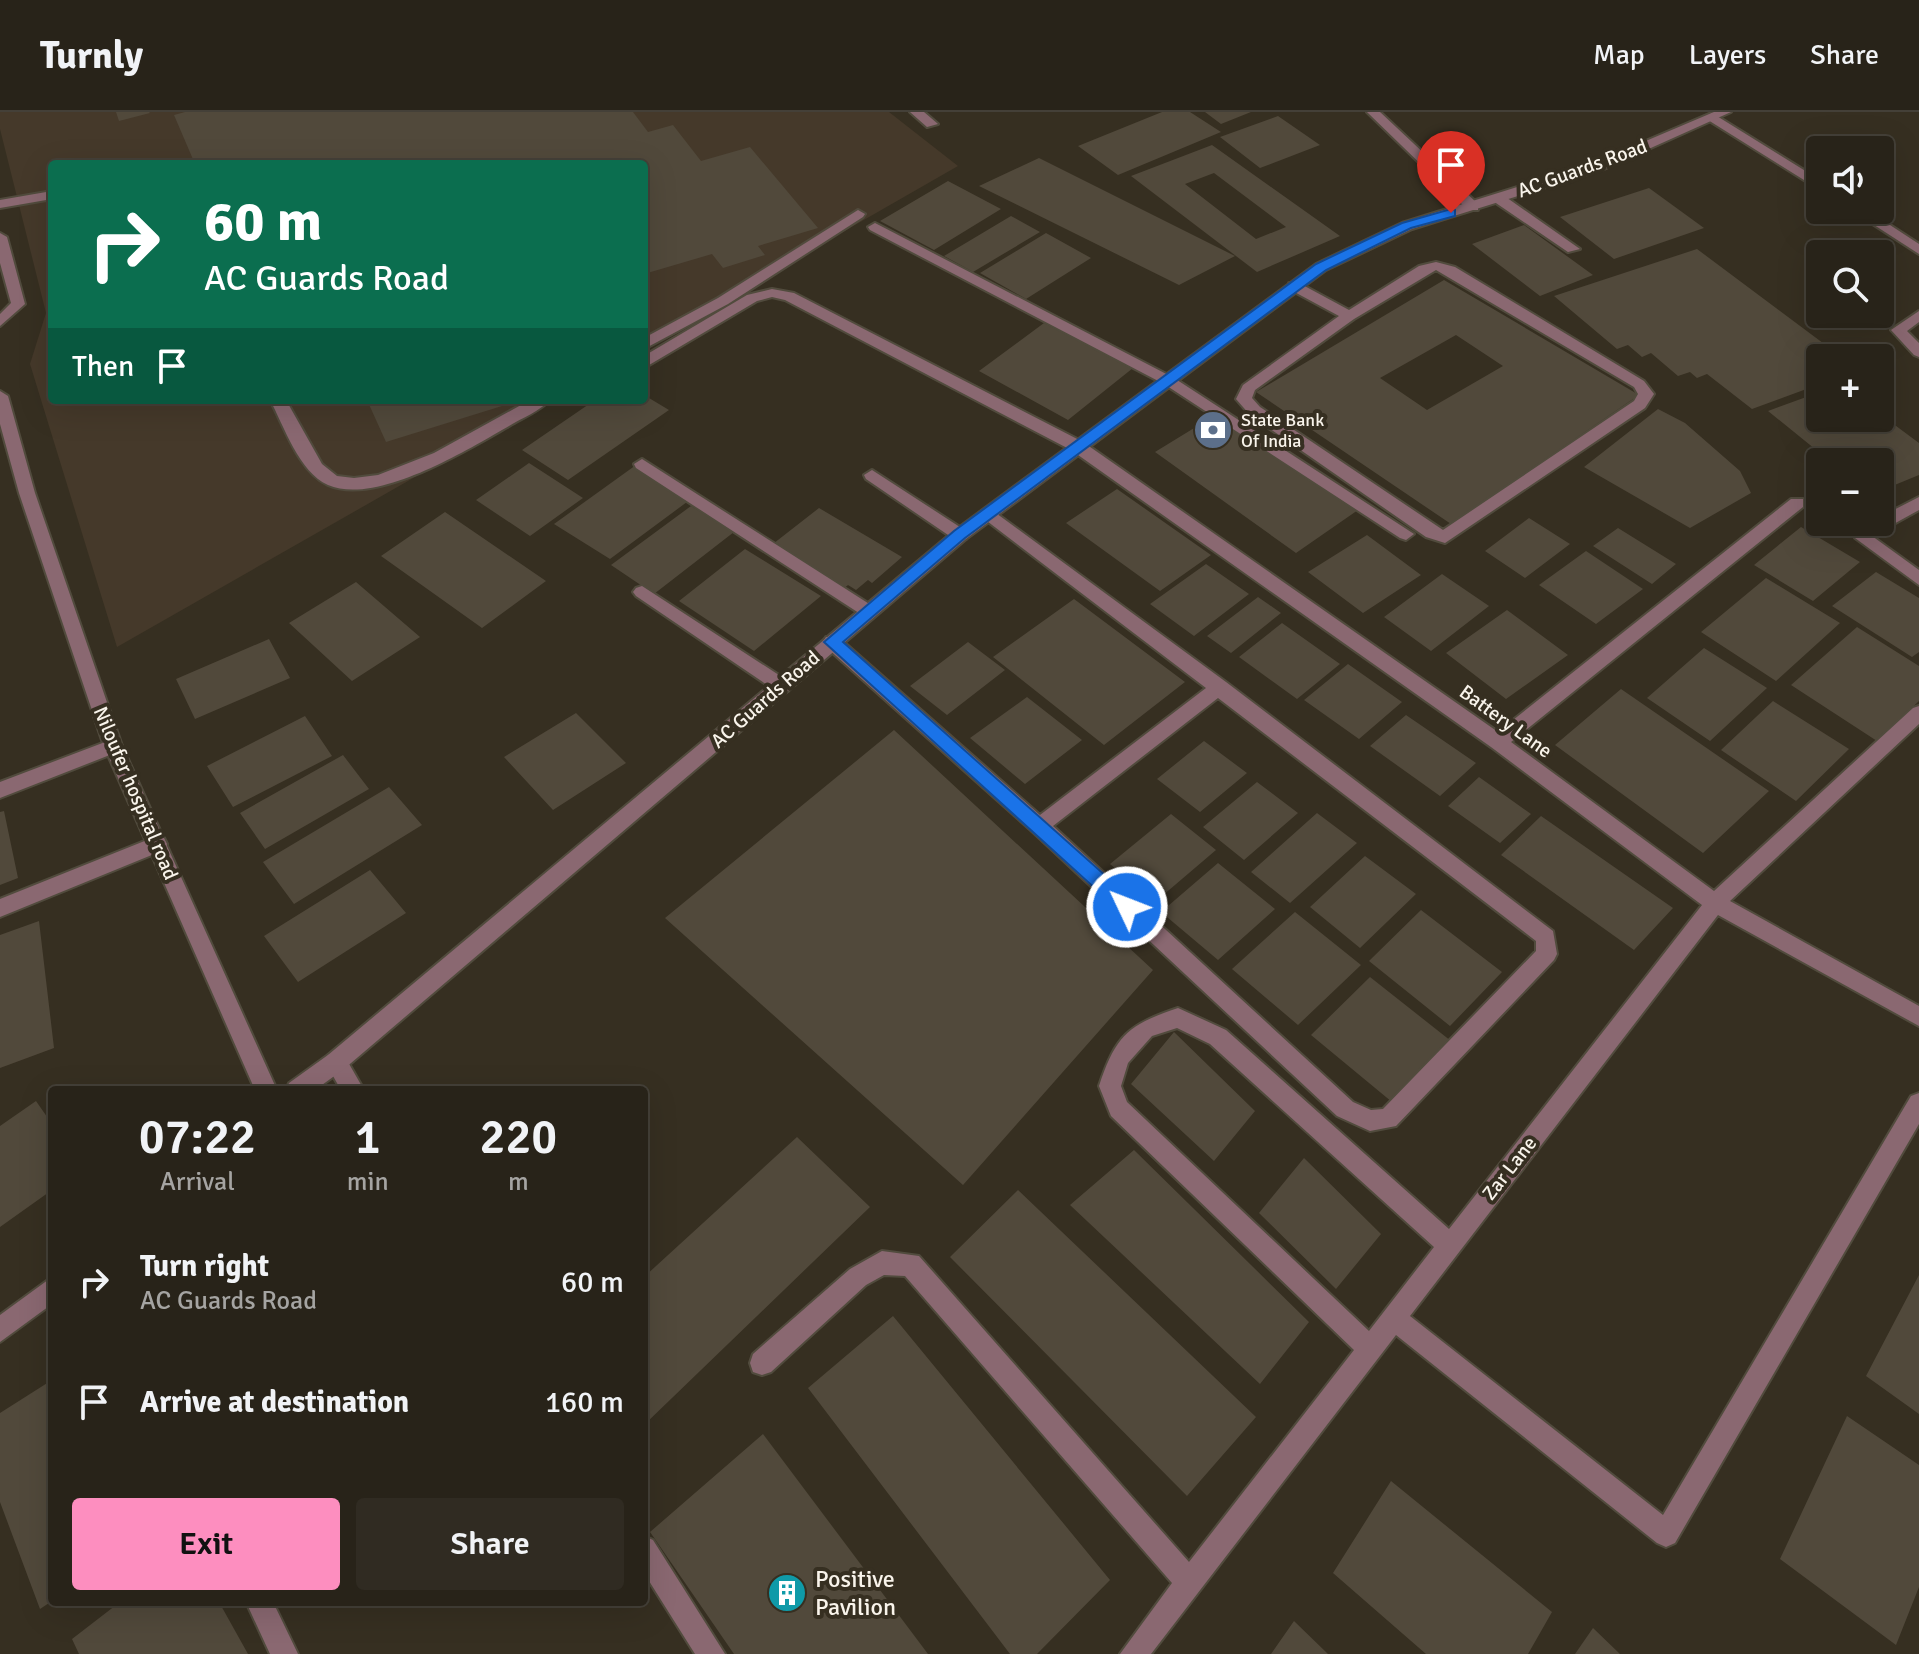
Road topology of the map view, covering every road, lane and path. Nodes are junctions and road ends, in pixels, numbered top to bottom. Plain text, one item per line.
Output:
1 (916, 112) edge
2 (1373, 112) edge
3 (1718, 115) edge
4 (932, 124) dead end
5 (1806, 176) edge
6 (48, 196) edge
7 (1498, 198) junction
8 (0, 204) edge
9 (1473, 207) junction
10 (858, 214) dead end
11 (1879, 224) edge
12 (875, 227) dead end
13 (0, 237) edge
14 (1573, 249) dead end
15 (1919, 250) edge
16 (1294, 286) junction
17 (1919, 315) edge
18 (1349, 316) junction
19 (0, 322) edge
20 (648, 342) edge
21 (1919, 352) edge
22 (648, 361) edge
23 (1169, 381) junction
24 (0, 396) edge
25 (280, 404) edge
26 (534, 404) edge
27 (1077, 446) junction
28 (642, 464) dead end
29 (872, 475) dead end
30 (1797, 503) dead end
31 (1919, 503) edge
32 (989, 514) junction
33 (1406, 534) dead end
34 (960, 535) junction
35 (1919, 579) edge
36 (642, 592) dead end
37 (868, 611) junction
38 (832, 642) junction
39 (782, 686) junction
40 (1220, 687) junction
41 (1919, 713) edge
42 (1498, 742) junction
43 (113, 746) junction
44 (0, 790) edge
45 (1040, 826) junction
46 (157, 844) junction
47 (1715, 903) junction
48 (0, 908) edge
49 (1919, 1017) edge
50 (336, 1062) junction
51 (264, 1086) edge
52 (303, 1086) edge
53 (351, 1086) edge
54 (1919, 1103) edge
55 (1449, 1245) junction
56 (48, 1292) edge
57 (1392, 1317) junction
58 (0, 1330) edge
59 (1369, 1348) junction
60 (762, 1363) dead end
61 (648, 1555) edge
62 (1189, 1582) junction
63 (261, 1606) edge
64 (284, 1654) edge
65 (711, 1654) edge
66 (1134, 1654) edge

1 - 4 street
2 - 9 street
3 - 5 street
3 - 7 street, AC Guards Road
6 - 8 street
7 - 9 street, AC Guards Road
7 - 14 street
9 - 16 street, AC Guards Road
10 - 20 street
11 - 15 street
12 - 23 street
13 - 19 street
16 - 18 street
16 - 23 street, AC Guards Road
17 - 21 street
18 - 18 street
22 - 27 street, Battery Lane
23 - 27 street, AC Guards Road
23 - 33 street
24 - 43 street, Niloufer hospital road
25 - 26 street
27 - 32 street, AC Guards Road
27 - 42 street, Battery Lane
28 - 37 street
29 - 34 street
30 - 42 street
31 - 35 street
32 - 34 street, AC Guards Road
32 - 40 street
34 - 37 street, AC Guards Road
36 - 39 street
37 - 38 street, AC Guards Road
38 - 39 street, AC Guards Road
38 - 45 street
39 - 50 street, AC Guards Road
40 - 45 street
40 - 45 street
41 - 47 street, Zar Lane
42 - 47 street, Battery Lane
43 - 44 street
43 - 46 street, Niloufer hospital road
46 - 48 street
46 - 51 street, Niloufer hospital road
47 - 49 street, Battery Lane
47 - 55 street, Zar Lane
50 - 52 street, AC Guards Road
50 - 53 street
54 - 57 street
55 - 57 street, Zar Lane
55 - 59 street
56 - 58 street
57 - 59 street, Zar Lane
59 - 62 street, Zar Lane
60 - 62 street
61 - 65 street
62 - 66 street, Zar Lane
63 - 64 street

